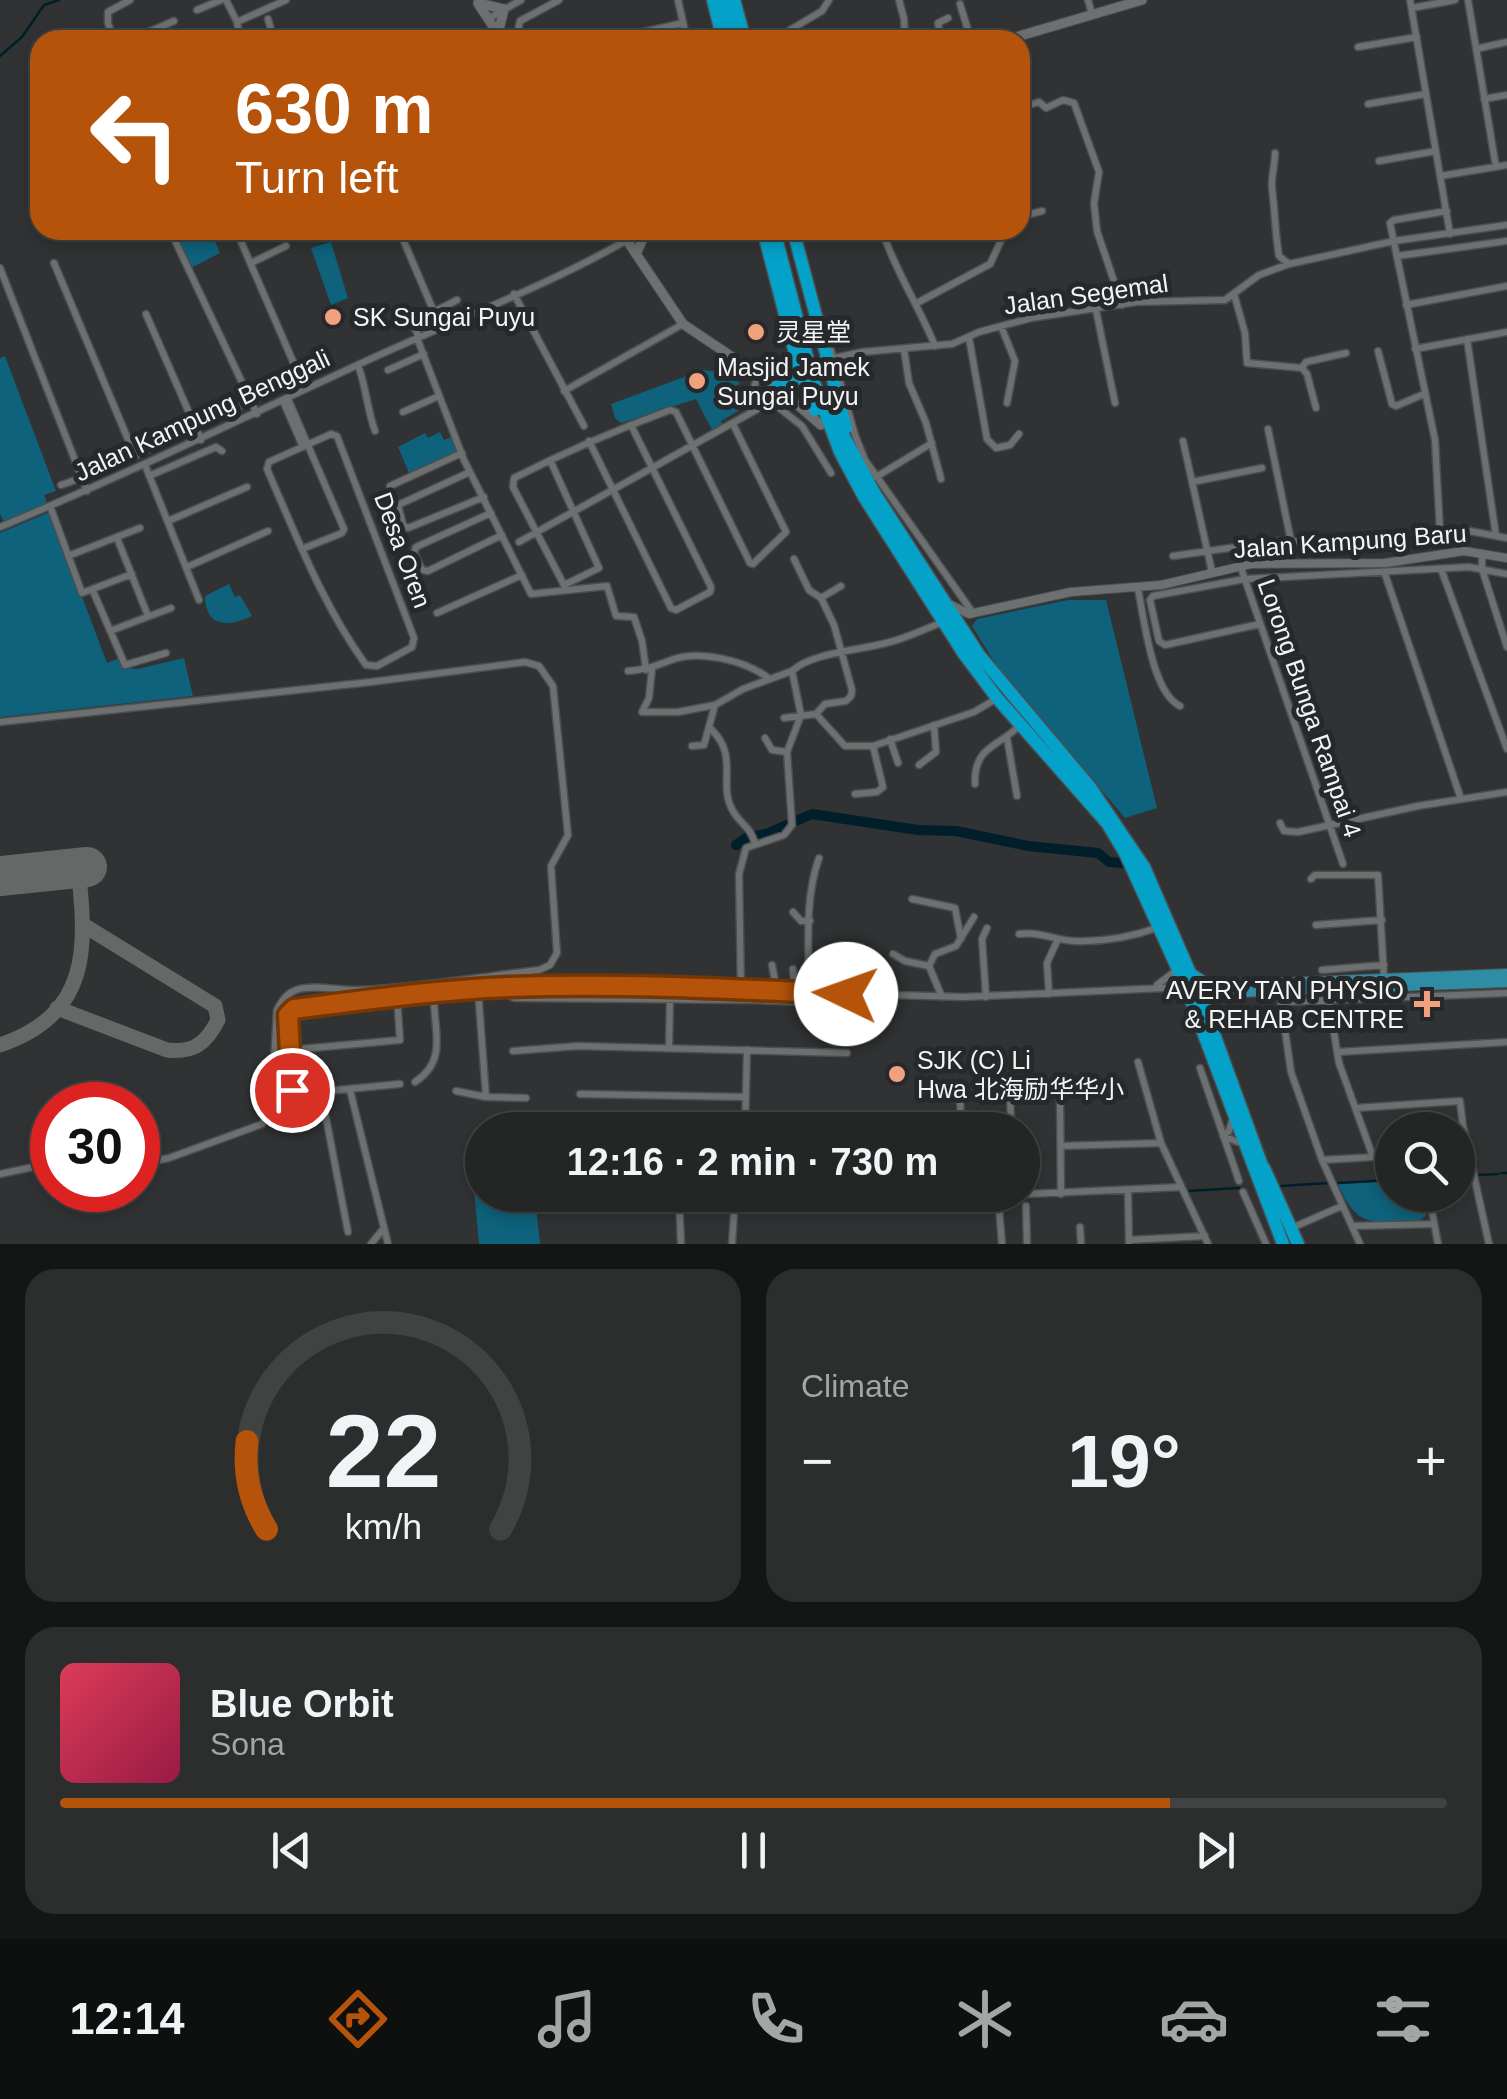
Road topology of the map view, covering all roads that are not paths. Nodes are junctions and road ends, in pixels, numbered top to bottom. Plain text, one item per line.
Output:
1 (130, 0) edge
2 (223, 0) edge
3 (522, 0) edge
4 (558, 0) edge
5 (678, 0) edge
6 (734, 0) edge
7 (827, 0) edge
8 (899, 0) edge
9 (1088, 0) edge
10 (1142, 0) edge
11 (1455, 0) edge
12 (1468, 0) edge
13 (282, 1) edge
14 (477, 1) edge
15 (716, 1) edge
16 (960, 4) dead end
17 (1411, 4) edge
18 (503, 6) edge
19 (197, 10) dead end
20 (1092, 14) junction
21 (268, 18) dead end
22 (488, 18) junction
23 (948, 18) dead end
24 (174, 21) dead end
25 (237, 22) junction
26 (683, 23) junction
27 (110, 30) edge
28 (153, 30) edge
29 (238, 30) edge
30 (271, 30) edge
31 (496, 30) edge
32 (518, 30) edge
33 (653, 30) edge
34 (685, 30) edge
35 (716, 30) edge
36 (722, 30) edge
37 (729, 30) edge
38 (742, 30) edge
39 (790, 30) edge
40 (904, 30) edge
41 (939, 30) edge
42 (968, 30) edge
43 (1030, 33) edge
44 (1416, 37) junction
45 (1507, 42) edge
46 (1358, 47) dead end
47 (1476, 49) junction
48 (1426, 94) junction
49 (1507, 95) edge
50 (1484, 99) junction
51 (1368, 104) dead end
52 (1030, 108) edge
53 (1436, 151) junction
54 (1275, 154) dead end
55 (1379, 161) dead end
56 (1507, 165) edge
57 (1496, 167) junction
58 (1440, 176) junction
59 (1042, 211) dead end
60 (1446, 211) junction
61 (1030, 215) edge
62 (1507, 226) edge
63 (1450, 234) junction
64 (174, 240) edge
65 (240, 240) edge
66 (403, 240) edge
67 (612, 240) edge
68 (627, 240) edge
69 (641, 240) edge
70 (767, 240) edge
71 (777, 240) edge
72 (784, 240) edge
73 (796, 240) edge
74 (886, 240) edge
75 (1001, 240) edge
76 (1394, 241) junction
77 (1507, 241) edge
78 (286, 246) dead end
79 (636, 254) junction
80 (1279, 256) junction
81 (1397, 256) junction
82 (54, 263) dead end
83 (250, 263) junction
84 (1289, 264) junction
85 (0, 268) edge
86 (1272, 270) junction
87 (1507, 286) edge
88 (514, 294) junction
89 (1234, 294) junction
90 (457, 300) dead end
91 (917, 302) junction
92 (1406, 304) junction
93 (1122, 306) junction
94 (1096, 310) junction
95 (434, 312) junction
96 (146, 314) dead end
97 (816, 320) junction
98 (683, 324) junction
99 (1002, 326) junction
100 (1507, 332) edge
101 (418, 338) junction
102 (969, 338) junction
103 (1466, 339) junction
104 (936, 346) junction
105 (904, 349) junction
106 (1415, 349) junction
107 (1378, 351) dead end
108 (1346, 353) dead end
109 (424, 354) junction
110 (835, 358) junction
111 (358, 365) junction
112 (800, 368) junction
113 (1302, 368) junction
114 (388, 370) dead end
115 (758, 374) junction
116 (300, 378) junction
117 (817, 379) junction
118 (777, 386) junction
119 (306, 390) junction
120 (564, 390) junction
121 (1424, 394) junction
122 (439, 396) junction
123 (285, 400) junction
124 (772, 401) junction
125 (251, 402) junction
126 (1008, 403) dead end
127 (1115, 403) dead end
128 (1316, 408) dead end
129 (403, 412) dead end
130 (257, 414) junction
131 (733, 424) junction
132 (631, 425) junction
133 (821, 425) junction
134 (584, 426) dead end
135 (196, 427) junction
136 (1268, 428) dead end
137 (374, 431) dead end
138 (1020, 434) dead end
139 (201, 440) junction
140 (588, 441) junction
141 (1183, 441) dead end
142 (932, 443) junction
143 (306, 445) junction
144 (693, 446) junction
145 (838, 449) junction
146 (222, 451) dead end
147 (462, 454) junction
148 (134, 456) junction
149 (823, 458) junction
150 (550, 460) junction
151 (145, 465) junction
152 (653, 468) junction
153 (1262, 468) dead end
154 (470, 472) junction
155 (831, 473) dead end
156 (869, 475) junction
157 (149, 476) junction
158 (80, 478) junction
159 (941, 480) dead end
160 (1192, 482) junction
161 (61, 486) dead end
162 (390, 486) dead end
163 (247, 487) dead end
164 (612, 487) junction
165 (87, 491) junction
166 (484, 497) junction
167 (50, 506) junction
168 (576, 510) junction
169 (491, 513) junction
170 (168, 521) junction
171 (0, 526) edge
172 (140, 528) dead end
173 (268, 531) dead end
174 (536, 532) junction
175 (1440, 532) junction
176 (502, 535) junction
177 (1496, 536) junction
178 (117, 538) junction
179 (1419, 538) dead end
180 (1507, 538) edge
181 (1291, 541) junction
182 (519, 542) dead end
183 (1313, 542) dead end
184 (302, 549) junction
185 (1207, 550) junction
186 (1482, 553) junction
187 (68, 556) junction
188 (1173, 556) dead end
189 (1507, 558) edge
190 (794, 559) dead end
191 (1240, 566) junction
192 (186, 567) junction
193 (1441, 568) junction
194 (1482, 568) junction
195 (1212, 572) junction
196 (132, 574) junction
197 (1385, 574) junction
198 (1507, 574) edge
199 (522, 575) junction
200 (1245, 579) junction
201 (841, 586) dead end
202 (1138, 589) junction
203 (93, 591) junction
204 (821, 598) junction
205 (1148, 599) junction
206 (200, 600) dead end
207 (172, 608) dead end
208 (437, 613) dead end
209 (148, 616) junction
210 (968, 618) junction
211 (942, 622) junction
212 (1260, 624) junction
213 (110, 631) junction
214 (1507, 646) edge
215 (841, 652) junction
216 (166, 653) dead end
217 (649, 669) junction
218 (628, 671) dead end
219 (792, 671) junction
220 (768, 678) junction
221 (996, 698) junction
222 (715, 706) junction
223 (1180, 706) dead end
224 (816, 714) junction
225 (801, 715) junction
226 (784, 718) dead end
227 (0, 722) edge
228 (934, 725) junction
229 (1020, 725) junction
230 (711, 729) junction
231 (765, 738) dead end
232 (890, 738) junction
233 (1006, 738) junction
234 (692, 746) dead end
235 (873, 746) junction
236 (1507, 749) edge
237 (786, 752) junction
238 (898, 763) dead end
239 (919, 765) dead end
240 (975, 784) dead end
241 (1507, 792) edge
242 (855, 794) dead end
243 (1017, 796) dead end
244 (1460, 799) junction
245 (1280, 823) dead end
246 (1329, 825) junction
247 (754, 842) junction
248 (819, 858) dead end
249 (1343, 864) dead end
250 (1311, 879) dead end
251 (912, 899) dead end
252 (793, 912) dead end
253 (974, 916) dead end
254 (1382, 920) junction
255 (810, 921) junction
256 (1316, 925) dead end
257 (1160, 926) junction
258 (987, 928) dead end
259 (1019, 934) dead end
260 (961, 939) junction
261 (1058, 939) junction
262 (860, 953) dead end
263 (892, 954) dead end
264 (828, 956) dead end
265 (772, 965) dead end
266 (928, 966) junction
267 (794, 969) dead end
268 (1184, 971) junction
269 (1384, 971) junction
270 (1507, 978) edge
271 (1326, 985) junction
272 (1156, 986) junction
273 (508, 987) junction
274 (1186, 987) junction
275 (670, 988) junction
276 (478, 989) junction
277 (741, 990) junction
278 (777, 991) junction
279 (434, 992) junction
280 (795, 992) junction
281 (809, 992) junction
282 (1507, 993) edge
283 (846, 994) junction
284 (858, 994) junction
285 (1049, 994) junction
286 (397, 996) junction
287 (986, 996) junction
288 (942, 997) junction
289 (670, 998) junction
290 (1202, 1001) junction
291 (857, 1004) dead end
292 (1507, 1042) edge
293 (669, 1048) junction
294 (290, 1050) junction
295 (747, 1050) junction
296 (513, 1051) dead end
297 (847, 1052) dead end
298 (1338, 1052) junction
299 (1138, 1062) dead end
300 (1200, 1068) dead end
301 (1218, 1075) junction
302 (415, 1082) dead end
303 (400, 1084) dead end
304 (1010, 1088) dead end
305 (350, 1090) junction
306 (456, 1091) dead end
307 (960, 1091) dead end
308 (321, 1092) junction
309 (580, 1094) dead end
310 (1060, 1096) dead end
311 (486, 1097) junction
312 (746, 1097) junction
313 (526, 1098) dead end
314 (1356, 1108) junction
315 (746, 1112) edge
316 (961, 1112) edge
317 (1011, 1112) edge
318 (1462, 1112) edge
319 (1232, 1121) junction
320 (1223, 1136) junction
321 (1238, 1142) junction
322 (1162, 1143) junction
323 (1060, 1146) junction
324 (1259, 1156) junction
325 (1373, 1157) joint
326 (160, 1160) edge
327 (1322, 1160) junction
328 (30, 1168) edge
329 (0, 1174) edge
330 (1239, 1180) dead end
331 (1475, 1183) edge
332 (1180, 1187) junction
333 (1128, 1191) junction
334 (1243, 1192) dead end
335 (1040, 1194) edge
336 (1061, 1194) junction
337 (1342, 1206) junction
338 (680, 1212) edge
339 (737, 1212) edge
340 (999, 1212) edge
341 (1026, 1212) edge
342 (1432, 1212) edge
343 (1434, 1224) junction
344 (1352, 1226) junction
345 (1080, 1227) dead end
346 (1294, 1227) junction
347 (384, 1228) junction
348 (348, 1232) dead end
349 (1206, 1240) edge
350 (1129, 1242) edge
351 (371, 1244) edge
352 (388, 1244) edge
353 (681, 1244) edge
354 (732, 1244) edge
355 (1002, 1244) edge
356 (1027, 1244) edge
357 (1081, 1244) edge
358 (1266, 1244) edge
359 (1283, 1244) edge
360 (1300, 1244) edge
361 (1360, 1244) edge
362 (1438, 1244) edge
363 (1489, 1244) edge

1 - 27 street
2 - 19 street
2 - 25 street
3 - 18 street
4 - 32 street
5 - 26 street
6 - 38 highway
7 - 39 street
8 - 40 street
9 - 20 street
10 - 20 main road
11 - 17 street
12 - 47 street
13 - 25 street
14 - 18 main road
14 - 22 main road
15 - 35 highway
15 - 36 highway
15 - 37 highway
16 - 42 street
17 - 44 street
18 - 22 street
20 - 43 main road
21 - 30 street
22 - 31 main road
23 - 41 street
24 - 28 street
25 - 29 street
26 - 33 street
26 - 34 street
44 - 46 street
44 - 48 street
45 - 47 street
47 - 50 street
48 - 51 street
48 - 53 street
49 - 50 street
50 - 57 street
52 - 93 street
53 - 55 street
53 - 58 street
54 - 80 street
56 - 57 street
57 - 58 street
58 - 60 street
59 - 61 street
60 - 63 street
60 - 76 street
62 - 63 street, Jalan Segemal
63 - 76 street, Jalan Segemal
64 - 125 street
65 - 83 street
66 - 95 street
67 - 88 street, Jalan Kampung Benggali
68 - 79 main road
69 - 79 main road
70 - 112 highway
71 - 117 highway
72 - 117 highway
73 - 97 highway
74 - 91 street
75 - 91 street
76 - 81 street
76 - 84 street, Jalan Segemal
77 - 81 street
78 - 83 street
79 - 98 main road
80 - 84 street
80 - 86 street
81 - 92 street
82 - 148 street
83 - 116 street
84 - 86 street, Jalan Segemal
85 - 158 street
86 - 89 street, Jalan Segemal
87 - 92 street
88 - 101 street, Jalan Kampung Benggali
88 - 120 street
89 - 93 street, Jalan Segemal
89 - 113 street
90 - 95 street
91 - 104 street
92 - 106 street
93 - 94 street, Jalan Segemal
94 - 99 street, Jalan Segemal
94 - 127 street
95 - 101 street
96 - 135 street
97 - 110 street
97 - 156 highway
98 - 115 main road
98 - 120 street
99 - 102 street, Jalan Segemal
99 - 126 street
100 - 103 street
101 - 109 street
101 - 111 street, Jalan Kampung Benggali
102 - 104 street, Jalan Segemal
102 - 138 street
103 - 106 street
103 - 177 street
104 - 105 street, Jalan Segemal
105 - 110 street, Jalan Segemal
105 - 142 street
106 - 121 street
107 - 121 street
108 - 113 street
109 - 114 street
109 - 122 street
110 - 156 street
111 - 119 street, Jalan Kampung Benggali
111 - 137 street
112 - 118 highway
112 - 133 highway
113 - 128 street
115 - 118 main road
115 - 124 street
116 - 119 street
116 - 125 street, Jalan Kampung Benggali
117 - 145 highway
117 - 156 highway
118 - 133 main road
119 - 123 street, Jalan Kampung Benggali
120 - 134 street
121 - 175 street
122 - 129 street
122 - 147 street
123 - 130 street, Jalan Kampung Benggali
123 - 143 street, Desa Oren
124 - 131 street
124 - 149 street
125 - 130 street
125 - 135 street, Jalan Kampung Benggali
130 - 139 street, Jalan Kampung Benggali
131 - 144 street
131 - 144 street
132 - 140 street
132 - 144 street
132 - 152 street
133 - 145 highway
135 - 139 street
135 - 148 street, Jalan Kampung Benggali
136 - 181 street
139 - 151 street, Jalan Kampung Benggali
140 - 150 street
140 - 164 street
141 - 160 street
142 - 156 street
142 - 159 street
143 - 184 street, Desa Oren
143 - 184 street, Desa Oren
143 - 184 street, Desa Oren
144 - 152 street
145 - 149 street
145 - 211 highway
146 - 157 street, Jalan Kampung Benggali
147 - 154 street
147 - 162 street
148 - 158 street, Jalan Kampung Benggali
149 - 155 street
150 - 168 street
150 - 174 street
151 - 157 street
151 - 165 street, Jalan Kampung Benggali
152 - 164 street
152 - 164 street
153 - 160 street
154 - 166 street
154 - 166 street
156 - 210 street
156 - 210 highway
157 - 170 street
158 - 161 street, Jalan Kampung Benggali
158 - 165 street
160 - 185 street
163 - 170 street
164 - 168 street
165 - 167 street, Jalan Kampung Benggali
166 - 169 street
167 - 171 street, Jalan Kampung Benggali
167 - 187 street
168 - 174 street
168 - 174 street
169 - 176 street
169 - 176 street
170 - 192 street
172 - 178 street
173 - 192 street
174 - 182 street
175 - 177 street
175 - 179 street
176 - 199 street
177 - 180 street
178 - 187 street
178 - 196 street
181 - 183 street
181 - 185 street
185 - 188 street
185 - 195 street
186 - 189 street, Jalan Kampung Baru
186 - 191 street, Jalan Kampung Baru
186 - 194 street
187 - 203 street
190 - 204 street
191 - 195 street, Jalan Kampung Baru
191 - 200 street, Lorong Bunga Rampai 4
192 - 206 street
193 - 194 street
193 - 197 street
193 - 236 street
194 - 198 street
194 - 214 street
195 - 202 street, Jalan Kampung Baru
196 - 203 street
196 - 209 street
197 - 200 street
197 - 244 street
199 - 208 street
199 - 217 street
200 - 205 street
200 - 212 street, Lorong Bunga Rampai 4
201 - 204 street
202 - 205 street
202 - 210 street, Jalan Kampung Baru
203 - 213 street
204 - 215 street
205 - 212 street
205 - 223 street
207 - 209 street
209 - 213 street
210 - 268 highway
211 - 215 street
211 - 221 highway
212 - 246 street, Lorong Bunga Rampai 4
213 - 216 street
215 - 219 street
215 - 224 street
217 - 218 street
217 - 220 street
217 - 222 street
219 - 220 street
219 - 225 street
220 - 222 street
221 - 228 street
221 - 229 highway
222 - 230 street
224 - 225 street
224 - 235 street
225 - 226 street
225 - 237 street
227 - 326 street
228 - 232 street
228 - 239 street
229 - 233 street
229 - 257 highway
230 - 234 street
230 - 247 street
231 - 237 street
232 - 235 street
232 - 238 street
233 - 240 street
233 - 243 street
235 - 242 street
237 - 247 street
241 - 244 street
244 - 246 street
245 - 246 street
246 - 249 street, Lorong Bunga Rampai 4
247 - 277 street
248 - 255 street
250 - 254 street
251 - 260 street
252 - 255 street
253 - 260 street
254 - 256 street
254 - 269 street
255 - 281 street
257 - 261 street
257 - 268 highway
258 - 287 street
259 - 261 street
260 - 266 street
261 - 285 street
262 - 284 street
263 - 266 street
264 - 283 street
265 - 278 street
266 - 288 street
267 - 280 street
268 - 271 main road
268 - 272 street
268 - 274 highway
268 - 290 highway
269 - 270 main road
269 - 271 main road
270 - 271 main road
271 - 282 street
271 - 290 main road
271 - 298 street
271 - 327 street
272 - 274 street
272 - 285 street
273 - 275 street
273 - 276 street
273 - 289 street
274 - 301 highway
275 - 277 street
275 - 289 street
276 - 279 street
276 - 311 street
277 - 278 street
278 - 280 street
279 - 286 street
279 - 302 street
280 - 281 street
281 - 283 street
283 - 284 street
284 - 288 street
285 - 287 street
286 - 294 street
286 - 294 street
287 - 288 street
289 - 291 street
289 - 293 street
290 - 324 highway
290 - 346 street
292 - 298 street
293 - 295 street
293 - 296 street
294 - 308 street
295 - 297 street
295 - 312 street
298 - 314 street
299 - 322 street
300 - 320 street
301 - 319 highway
301 - 359 highway
303 - 305 street
304 - 317 street
305 - 308 street
305 - 347 street
306 - 311 street
307 - 316 street
308 - 348 street
309 - 312 street
310 - 323 street
311 - 313 street
312 - 315 street
314 - 318 street
314 - 325 street
319 - 320 street
319 - 321 highway
320 - 321 street
320 - 330 street
321 - 359 highway
322 - 323 street
322 - 332 street
323 - 336 street
324 - 359 highway
324 - 360 highway
325 - 327 street
327 - 337 street
328 - 329 street
331 - 363 street
332 - 333 street
332 - 349 street
333 - 336 street
333 - 350 street
334 - 358 street
335 - 336 street
337 - 344 street
337 - 346 street
338 - 353 street
339 - 354 street
340 - 355 street
341 - 356 street
342 - 343 street
343 - 344 street
343 - 362 street
344 - 361 street
345 - 357 street
346 - 360 street
347 - 351 street
347 - 352 street
349 - 350 street

